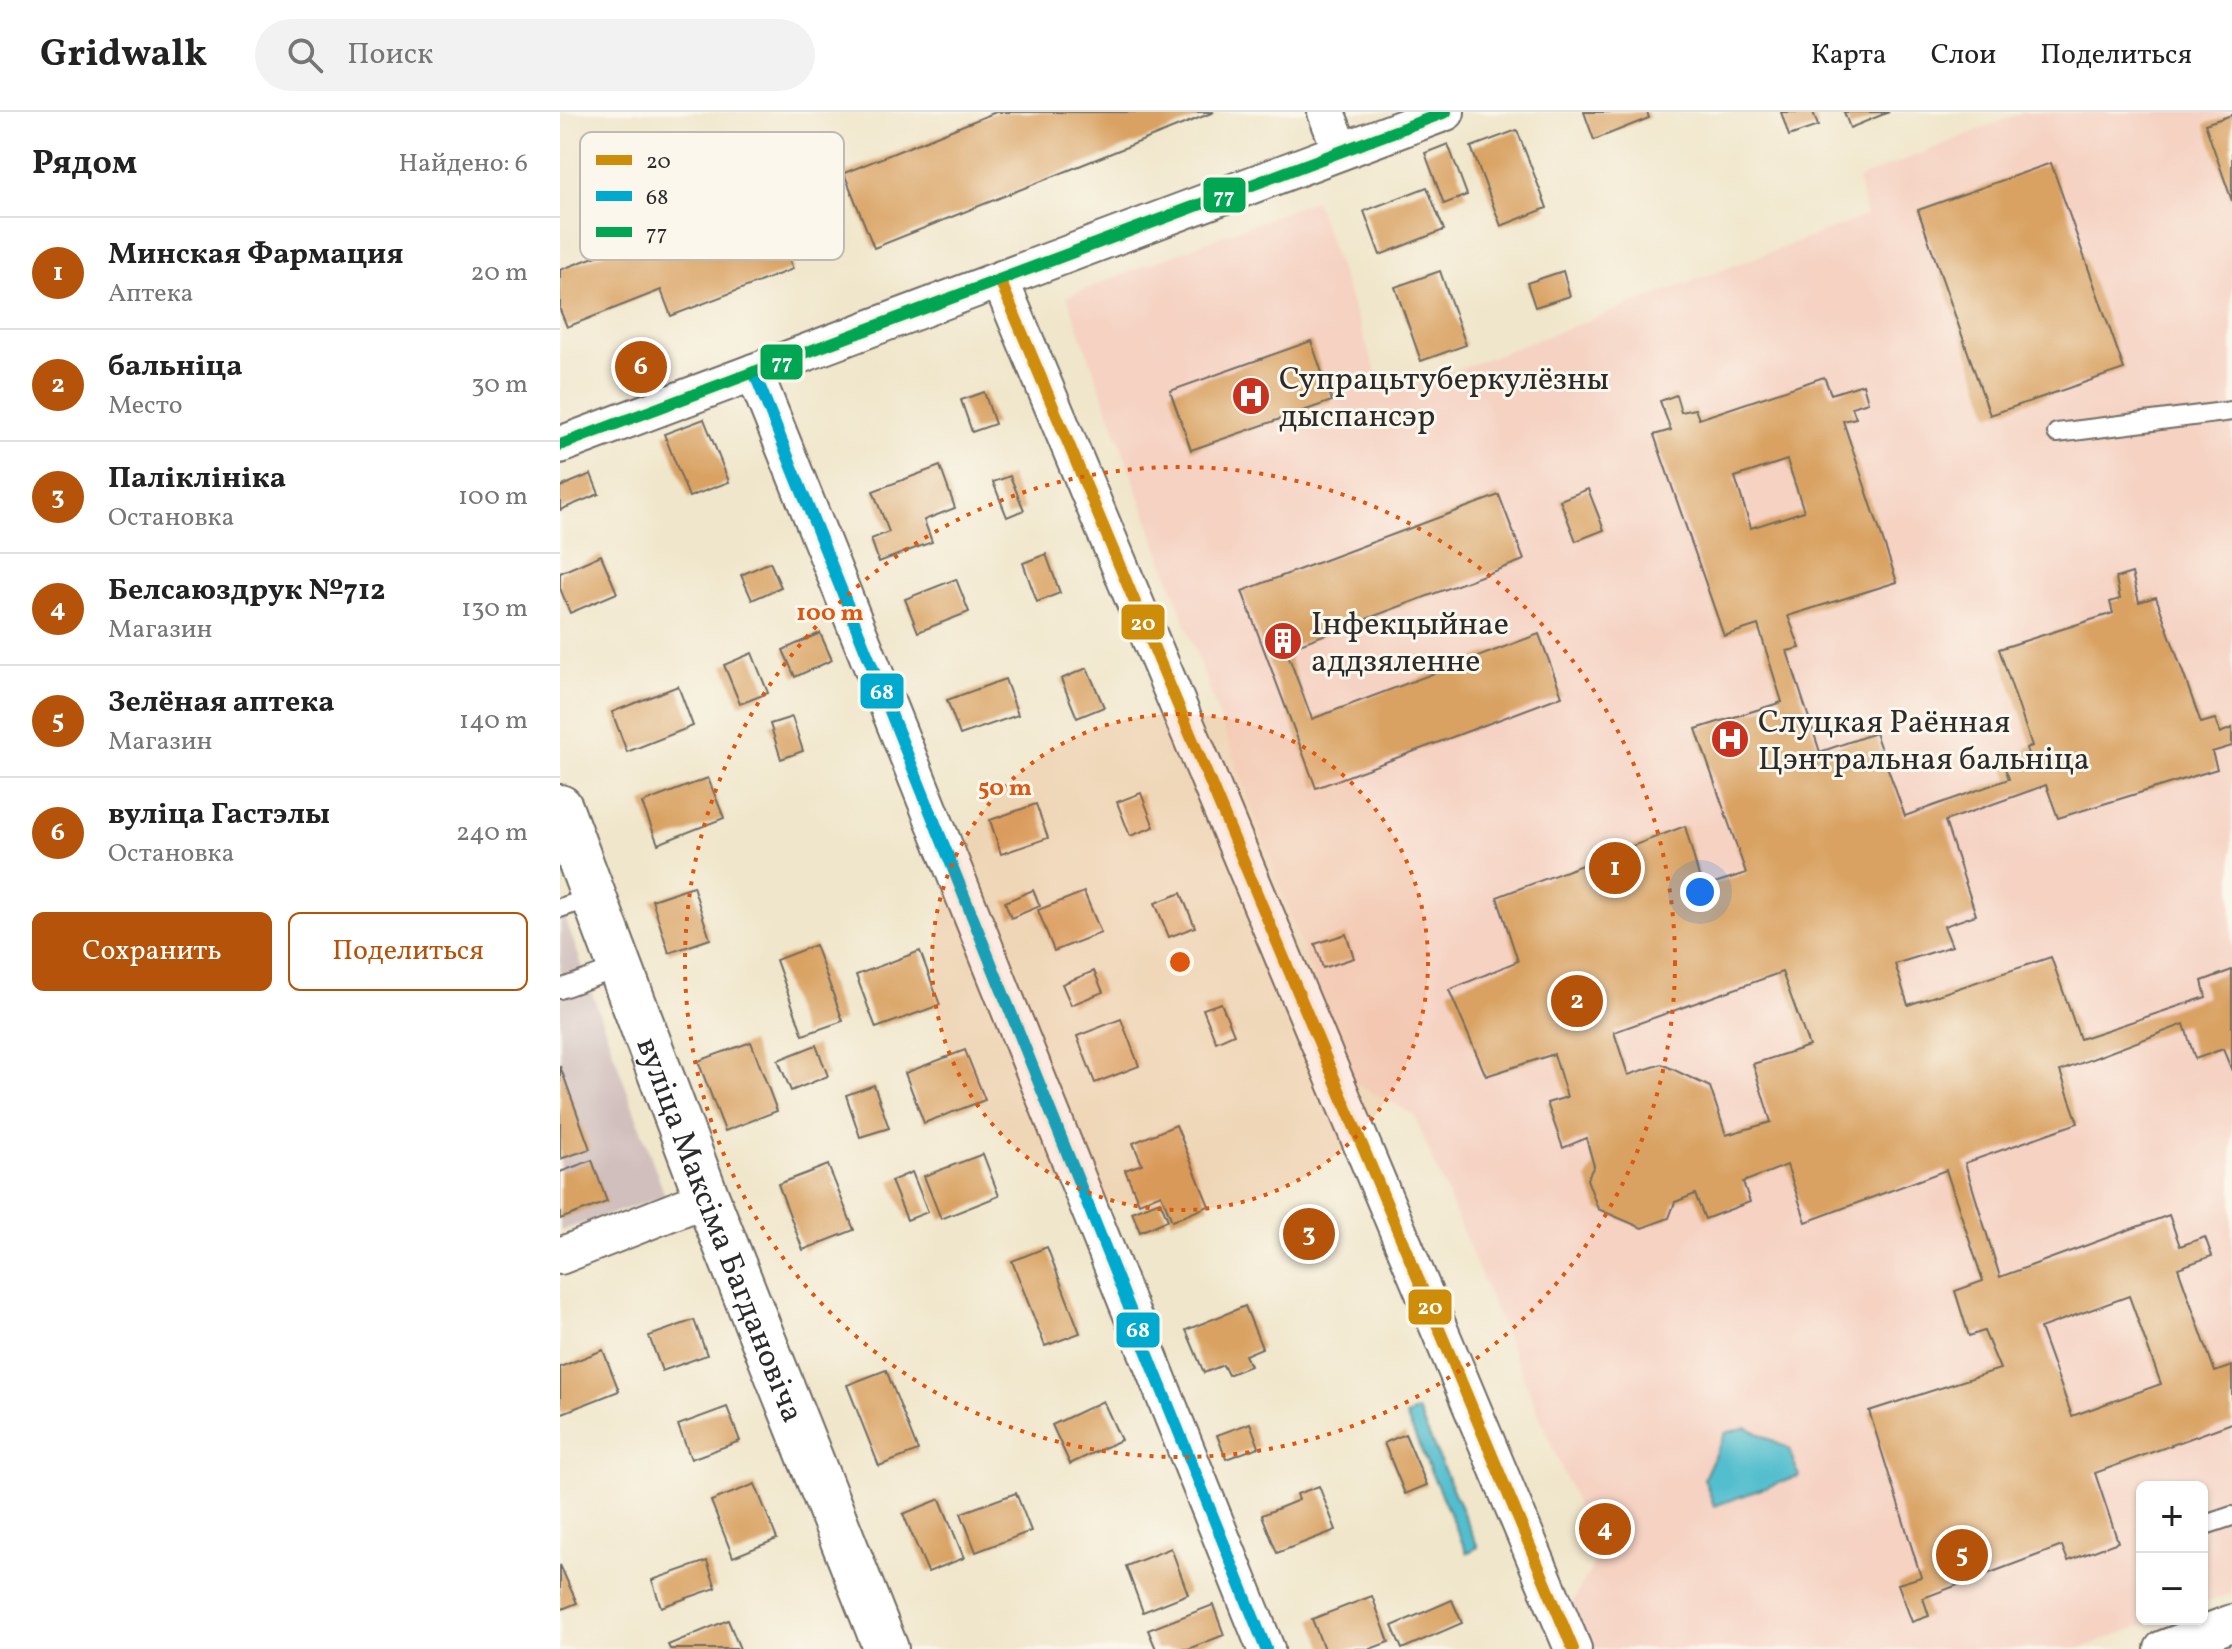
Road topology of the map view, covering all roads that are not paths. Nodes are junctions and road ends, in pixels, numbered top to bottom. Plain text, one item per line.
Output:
1 (1326, 112) edge
2 (1446, 112) edge
3 (1341, 151) junction
4 (1000, 280) junction
5 (754, 372) junction
6 (2232, 411) edge
7 (2057, 433) dead end
8 (560, 445) edge
9 (560, 807) edge
10 (577, 902) edge
11 (621, 967) junction
12 (560, 989) edge
13 (707, 1198) junction
14 (560, 1256) edge
15 (2232, 1516) edge
16 (2208, 1524) edge
17 (2232, 1623) edge
18 (2174, 1636) edge
19 (886, 1649) edge
20 (1266, 1649) edge
21 (1573, 1649) edge

1 - 3 street
2 - 3 street
3 - 4 street
4 - 5 street
4 - 21 street
5 - 8 street
5 - 20 street
6 - 7 lane
9 - 10 main road, вуліца Максіма Багдановіча
10 - 11 main road, вуліца Максіма Багдановіча
11 - 12 lane
11 - 13 main road, вуліца Максіма Багдановіча
13 - 14 street
13 - 19 main road, вуліца Максіма Багдановіча
15 - 16 lane
17 - 18 street

